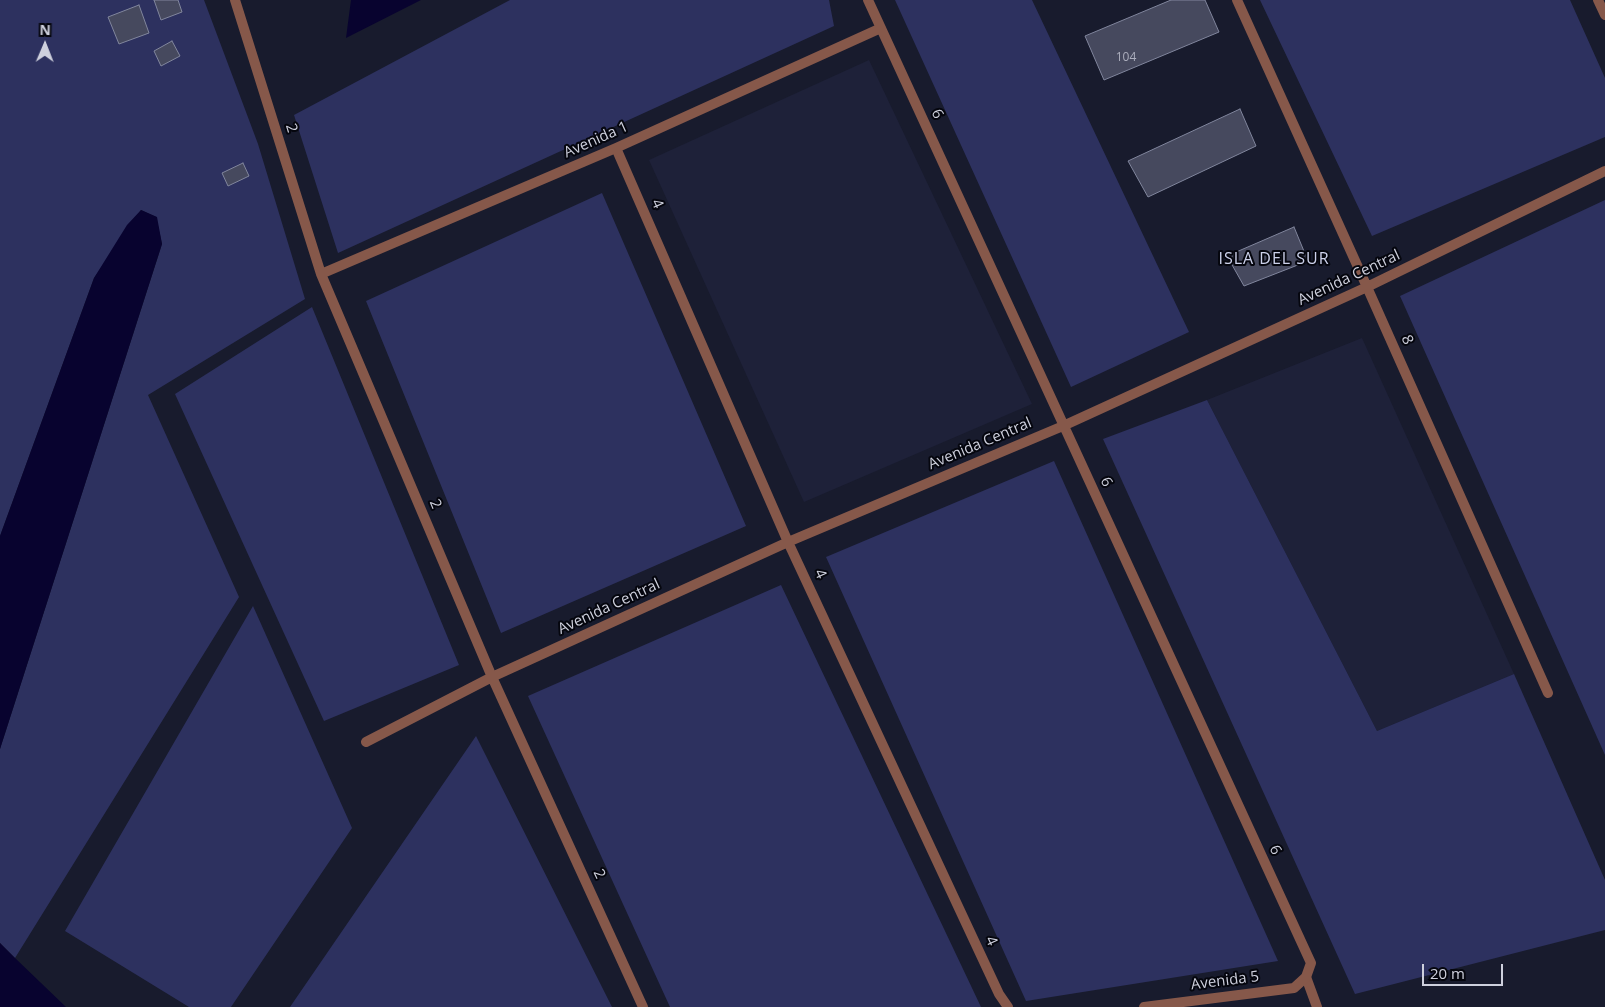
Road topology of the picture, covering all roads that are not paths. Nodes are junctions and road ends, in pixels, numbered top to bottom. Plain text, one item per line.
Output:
1 (235, 0) edge
2 (868, 0) edge
3 (1237, 0) edge
4 (1598, 0) edge
5 (1605, 15) edge
6 (881, 28) junction
7 (616, 148) junction
8 (1605, 171) edge
9 (321, 274) junction
10 (1367, 287) junction
11 (1063, 426) junction
12 (788, 542) junction
13 (492, 677) junction
14 (1548, 693) dead end
15 (366, 742) dead end
16 (1306, 977) junction
17 (643, 1007) edge
18 (1008, 1007) edge
19 (1144, 1007) edge
20 (1317, 1007) edge

1 - 9 street, 2
2 - 6 street, 6
3 - 10 street, 8
4 - 5 street
6 - 7 street, Avenida 1
6 - 11 street, 6
7 - 9 street, Avenida 1
7 - 12 street, 4
8 - 10 street, Avenida Central
9 - 13 street, 2
10 - 11 street, Avenida Central
10 - 14 street, 8
11 - 12 street, Avenida Central
11 - 16 street, 6
12 - 13 street, Avenida Central
12 - 18 street, 4
13 - 15 street, Avenida Central
13 - 17 street, 2
16 - 19 street, Avenida 5
16 - 20 street

